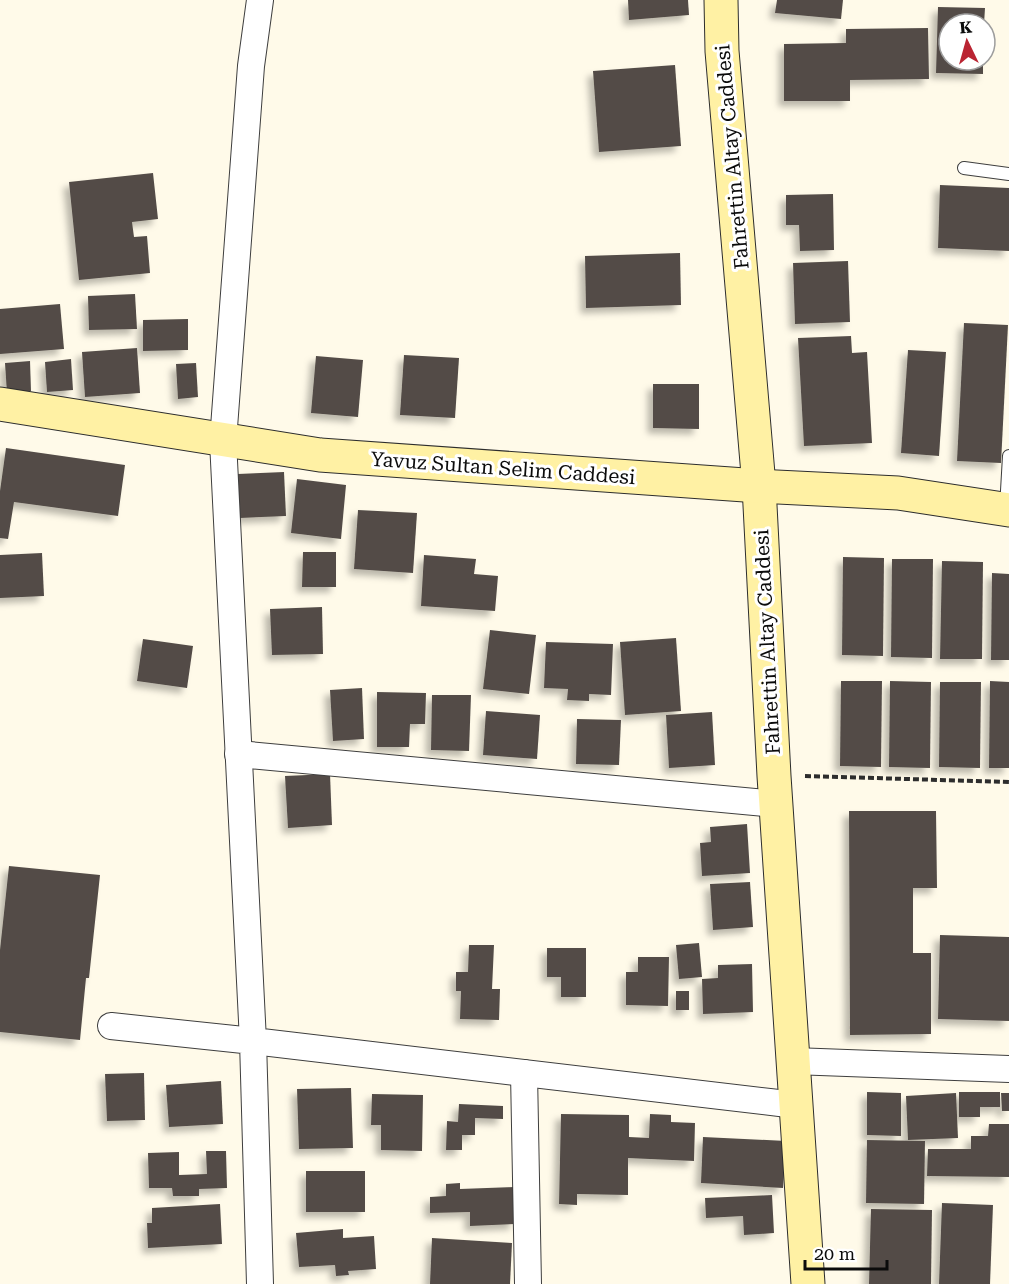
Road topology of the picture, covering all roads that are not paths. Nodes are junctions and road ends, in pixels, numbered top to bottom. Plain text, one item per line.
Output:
1 (260, 0) edge
2 (721, 0) edge
3 (964, 168) dead end
4 (1009, 174) edge
5 (0, 404) edge
6 (223, 441) junction
7 (1009, 456) edge
8 (759, 486) junction
9 (1007, 510) edge
10 (238, 754) junction
11 (775, 790) junction
12 (111, 1026) dead end
13 (253, 1041) junction
14 (793, 1061) junction
15 (1009, 1069) edge
16 (524, 1073) junction
17 (796, 1105) junction
18 (260, 1284) edge
19 (528, 1284) edge
20 (808, 1284) edge

1 - 6 street
2 - 8 street, Fahrettin Altay Caddesi
3 - 4 lane
5 - 6 street, Yavuz Sultan Selim Caddesi
6 - 8 street, Yavuz Sultan Selim Caddesi
6 - 10 street
7 - 9 lane
8 - 9 street, Yavuz Sultan Selim Caddesi
8 - 11 street, Fahrettin Altay Caddesi
10 - 11 street
10 - 13 street
11 - 14 street, Fahrettin Altay Caddesi
12 - 13 street
13 - 16 street
13 - 18 street
14 - 15 street
14 - 17 street, Fahrettin Altay Caddesi
16 - 17 street
16 - 19 street
17 - 20 street, Fahrettin Altay Caddesi

